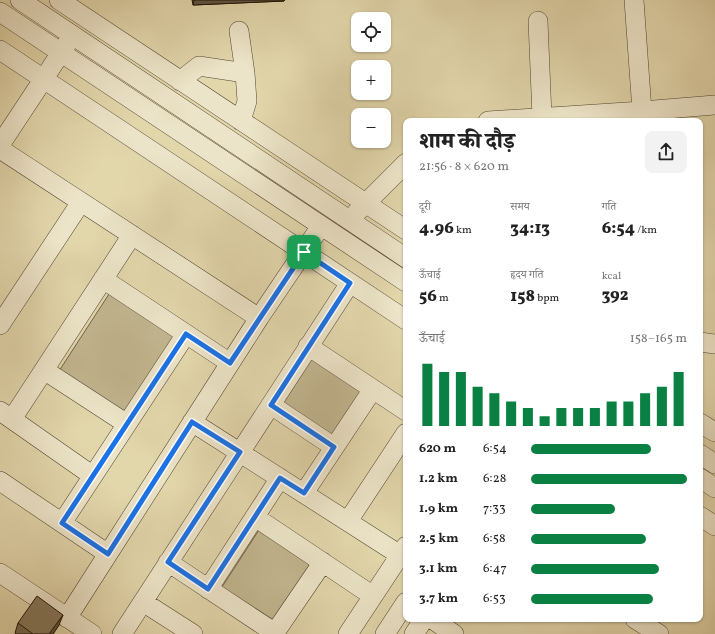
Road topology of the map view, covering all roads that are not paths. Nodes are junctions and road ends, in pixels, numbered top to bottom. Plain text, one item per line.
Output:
1 (20, 0) edge
2 (58, 0) edge
3 (634, 0) edge
4 (0, 12) edge
5 (84, 17) junction
6 (538, 21) dead end
7 (240, 31) dead end
8 (72, 35) junction
9 (0, 50) edge
10 (61, 52) junction
11 (245, 73) junction
12 (44, 79) junction
13 (180, 81) junction
14 (715, 105) edge
15 (642, 111) junction
16 (542, 117) junction
17 (528, 118) edge
18 (241, 121) junction
19 (0, 145) edge
20 (0, 149) edge
21 (403, 166) edge
22 (81, 202) junction
23 (365, 204) junction
24 (349, 220) junction
25 (321, 226) junction
26 (403, 228) edge
27 (132, 235) junction
28 (304, 252) junction
29 (403, 256) edge
30 (103, 279) junction
31 (403, 280) edge
32 (350, 283) junction
33 (259, 318) junction
34 (403, 318) edge
35 (0, 325) edge
36 (186, 334) junction
37 (703, 342) edge
38 (715, 344) edge
39 (308, 346) junction
40 (230, 363) junction
41 (44, 370) junction
42 (373, 389) junction
43 (271, 405) junction
44 (403, 409) edge
45 (6, 415) edge
46 (192, 422) junction
47 (127, 424) junction
48 (703, 425) edge
49 (715, 432) edge
50 (403, 438) edge
51 (334, 447) junction
52 (240, 452) junction
53 (703, 456) edge
54 (715, 464) edge
55 (94, 476) junction
56 (280, 478) junction
57 (703, 480) edge
58 (0, 482) edge
59 (715, 488) edge
60 (304, 493) junction
61 (255, 517) junction
62 (703, 518) edge
63 (348, 521) junction
64 (62, 523) junction
65 (715, 526) edge
66 (403, 550) edge
67 (108, 554) junction
68 (168, 562) junction
69 (323, 562) junction
70 (2, 579) edge
71 (208, 589) junction
72 (373, 596) junction
73 (143, 602) junction
74 (403, 607) edge
75 (67, 618) junction
76 (422, 622) edge
77 (436, 622) edge
78 (640, 622) edge
79 (450, 633) edge
80 (92, 634) edge
81 (122, 634) edge
82 (193, 634) edge
83 (275, 634) edge
84 (348, 634) edge
85 (385, 634) edge
86 (414, 634) edge
87 (659, 634) edge

1 - 8 street
2 - 5 street
3 - 15 street
4 - 10 street
5 - 8 street
5 - 13 street
6 - 16 street
7 - 11 street
8 - 10 street
8 - 24 street
9 - 12 street
10 - 12 street
10 - 25 street
11 - 13 street
11 - 18 street
12 - 19 street
12 - 28 street
13 - 18 street
14 - 15 street
15 - 16 street
16 - 17 street
18 - 23 street
20 - 22 street
21 - 23 street
22 - 27 street
22 - 35 street
23 - 24 street
23 - 26 street
24 - 29 street
25 - 28 street
25 - 31 street
27 - 30 street
27 - 33 street
28 - 32 street
28 - 33 street
30 - 36 street
30 - 41 street
32 - 34 street
32 - 39 street
33 - 40 street
36 - 40 street
36 - 47 street
37 - 38 street
39 - 42 street
39 - 43 street
40 - 46 street
41 - 45 street
41 - 47 street
42 - 44 street
42 - 51 street
43 - 51 street
43 - 52 street
45 - 55 street
46 - 52 street
46 - 67 street
47 - 55 street
48 - 49 street
50 - 63 street
51 - 60 street
52 - 56 street
52 - 68 street
53 - 54 street
55 - 64 street
56 - 60 street
56 - 61 street
57 - 59 street
58 - 64 street
60 - 63 street
61 - 69 street
61 - 71 street
62 - 65 street
63 - 66 street
64 - 67 street
66 - 72 street
67 - 75 street
68 - 71 street
68 - 73 street
69 - 72 street
69 - 83 street
70 - 75 street
71 - 83 street
72 - 84 street
73 - 81 street
73 - 82 street
74 - 85 street
75 - 80 street
76 - 86 street
77 - 79 street
78 - 87 street

